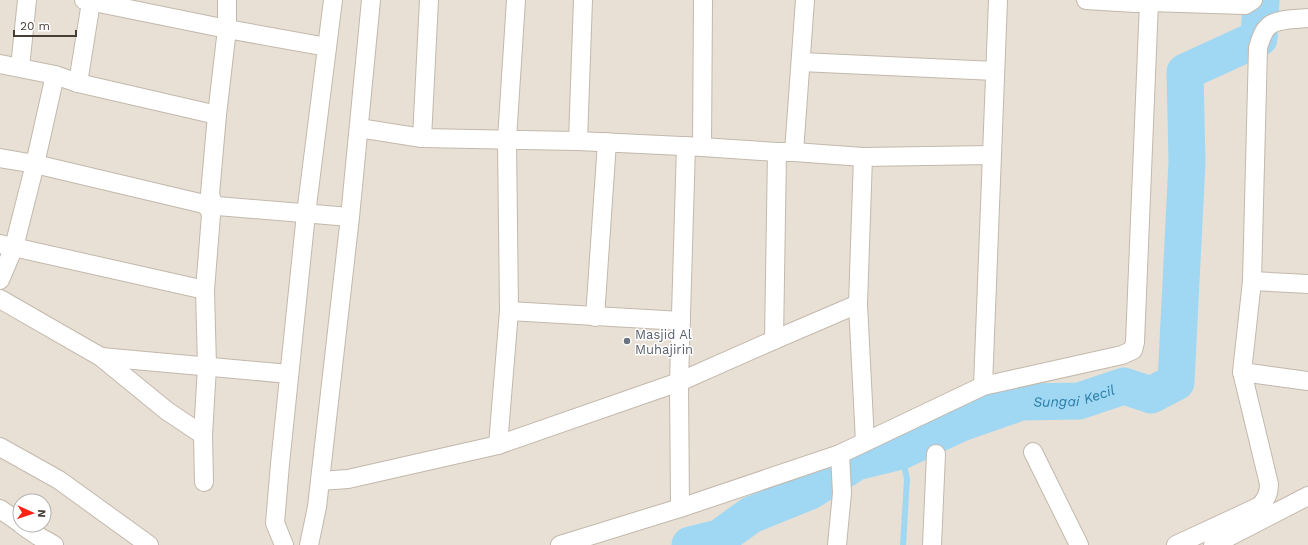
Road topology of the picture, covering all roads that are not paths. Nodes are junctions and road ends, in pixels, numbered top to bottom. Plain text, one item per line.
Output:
1 (27, 0) edge
2 (227, 0) edge
3 (333, 0) edge
4 (371, 0) edge
5 (429, 0) edge
6 (516, 0) edge
7 (583, 0) edge
8 (703, 0) edge
9 (805, 0) edge
10 (998, 0) edge
11 (1086, 0) edge
12 (1253, 0) edge
13 (87, 1) edge
14 (1149, 2) junction
15 (1308, 18) edge
16 (227, 29) junction
17 (327, 47) junction
18 (801, 62) junction
19 (0, 64) edge
20 (20, 67) junction
21 (995, 71) junction
22 (55, 74) junction
23 (78, 83) junction
24 (217, 115) junction
25 (359, 128) junction
26 (422, 138) junction
27 (507, 139) junction
28 (578, 141) junction
29 (607, 142) junction
30 (694, 146) junction
31 (786, 152) junction
32 (991, 155) junction
33 (863, 156) junction
34 (0, 158) edge
35 (35, 164) junction
36 (306, 214) junction
37 (350, 217) junction
38 (7, 245) edge
39 (0, 280) edge
40 (1252, 281) junction
41 (1308, 284) edge
42 (205, 290) junction
43 (0, 299) edge
44 (858, 304) junction
45 (509, 311) junction
46 (595, 317) junction
47 (681, 321) junction
48 (774, 340) junction
49 (101, 357) junction
50 (207, 367) junction
51 (1242, 372) junction
52 (289, 374) junction
53 (1308, 381) edge
54 (679, 382) junction
55 (983, 386) junction
56 (203, 435) junction
57 (865, 442) junction
58 (498, 445) junction
59 (0, 447) edge
60 (1033, 452) dead end
61 (936, 454) dead end
62 (840, 460) junction
63 (320, 481) junction
64 (204, 482) dead end
65 (1308, 496) edge
66 (680, 508) junction
67 (0, 509) edge
68 (12, 518) edge
69 (35, 533) edge
70 (54, 545) edge
71 (149, 545) edge
72 (284, 545) edge
73 (309, 545) edge
74 (560, 545) edge
75 (837, 545) edge
76 (932, 545) edge
77 (1079, 545) edge
78 (1176, 545) edge
79 (1213, 545) edge

1 - 20 street
2 - 16 street
3 - 17 street
4 - 25 street
5 - 26 street
6 - 27 street
7 - 28 street
8 - 30 street
9 - 18 street
10 - 21 street
11 - 14 street
12 - 14 street
13 - 16 street
13 - 23 street
14 - 55 street
15 - 40 street
16 - 17 street
16 - 24 street
17 - 36 street
18 - 21 street
18 - 31 street
19 - 20 street
20 - 22 street
21 - 32 street
22 - 23 street
22 - 35 street
23 - 24 street
24 - 36 street
25 - 26 street
25 - 37 street
26 - 27 street
27 - 28 street
27 - 45 street
28 - 29 street
29 - 30 street
29 - 46 street
30 - 31 street
30 - 47 street
31 - 33 street
31 - 48 street
32 - 33 street
32 - 55 street
33 - 44 street
34 - 35 street
35 - 38 street
35 - 42 street
36 - 37 street
36 - 52 street
37 - 63 street
38 - 39 street
38 - 42 street
40 - 41 street
40 - 51 street
42 - 50 street
43 - 49 street
44 - 48 street
44 - 57 street
45 - 46 street
45 - 58 street
46 - 47 street
47 - 54 street
48 - 54 street
49 - 50 street
49 - 56 street
50 - 52 street
50 - 56 street
51 - 53 street
51 - 78 street
52 - 72 street
54 - 58 street
54 - 66 street
55 - 57 street
56 - 64 street
57 - 62 street
58 - 63 street
59 - 71 street
60 - 77 street
61 - 76 street
62 - 66 street
62 - 75 street
63 - 73 street
65 - 79 street
66 - 74 street
67 - 68 street
69 - 70 street

